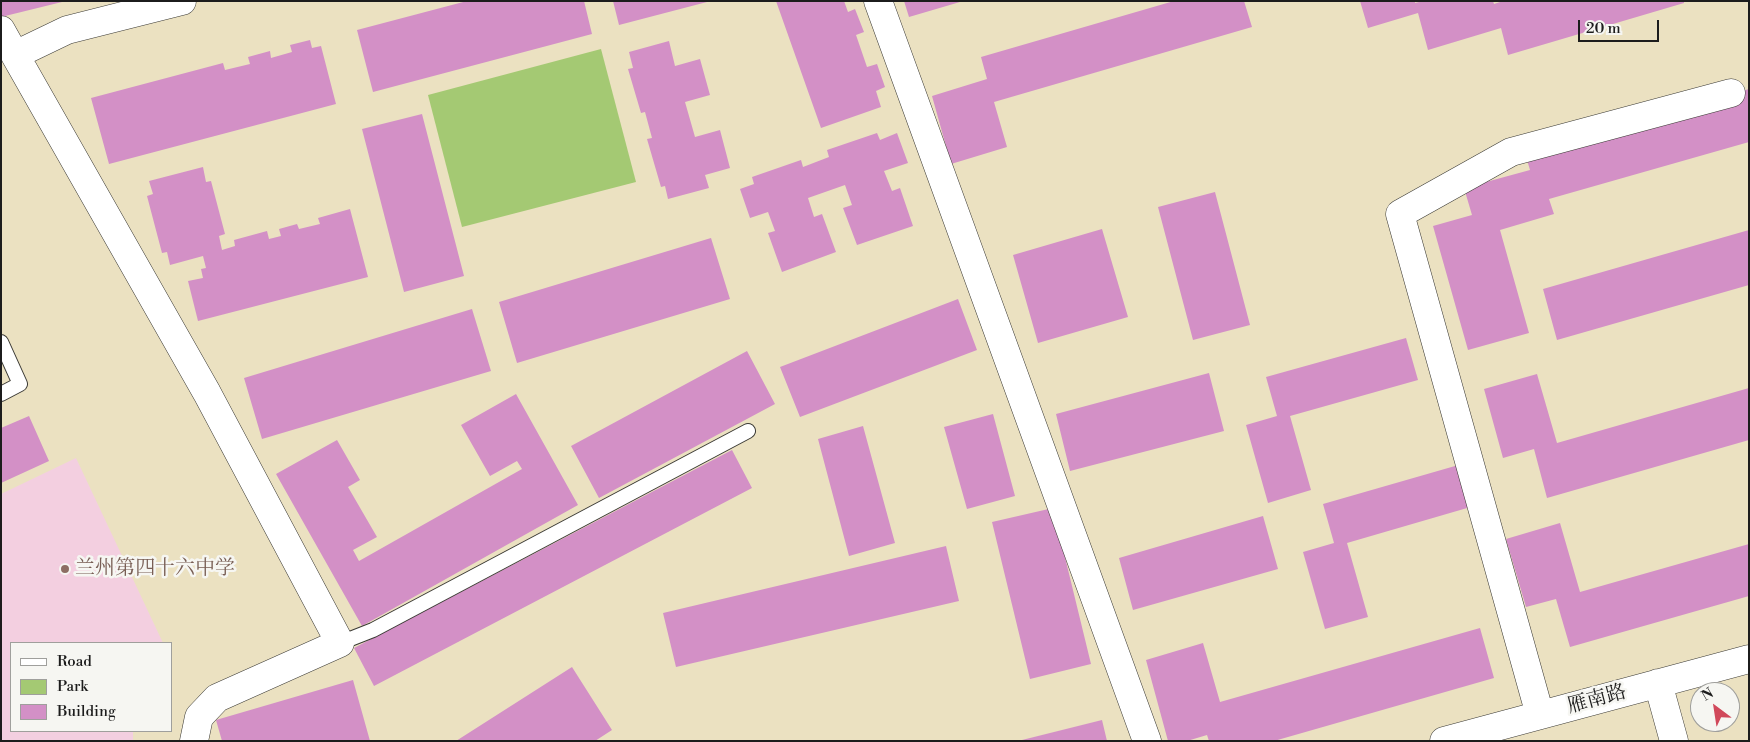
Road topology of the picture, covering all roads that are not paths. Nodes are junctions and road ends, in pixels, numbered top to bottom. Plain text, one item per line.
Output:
1 (182, 1) edge
2 (878, 1) edge
3 (1, 30) edge
4 (15, 55) junction
5 (1731, 93) dead end
6 (1, 342) edge
7 (1, 394) edge
8 (748, 432) dead end
9 (340, 643) junction
10 (1749, 659) edge
11 (1658, 683) junction
12 (1540, 715) junction
13 (194, 741) edge
14 (1148, 741) edge
15 (1444, 741) edge
16 (1674, 741) edge

1 - 4 street
2 - 14 street
3 - 4 street
4 - 9 street
5 - 12 street
6 - 7 lane
8 - 9 lane
9 - 13 street
10 - 11 street, 雁南路
11 - 12 street, 雁南路
11 - 16 street
12 - 15 street, 雁南路

